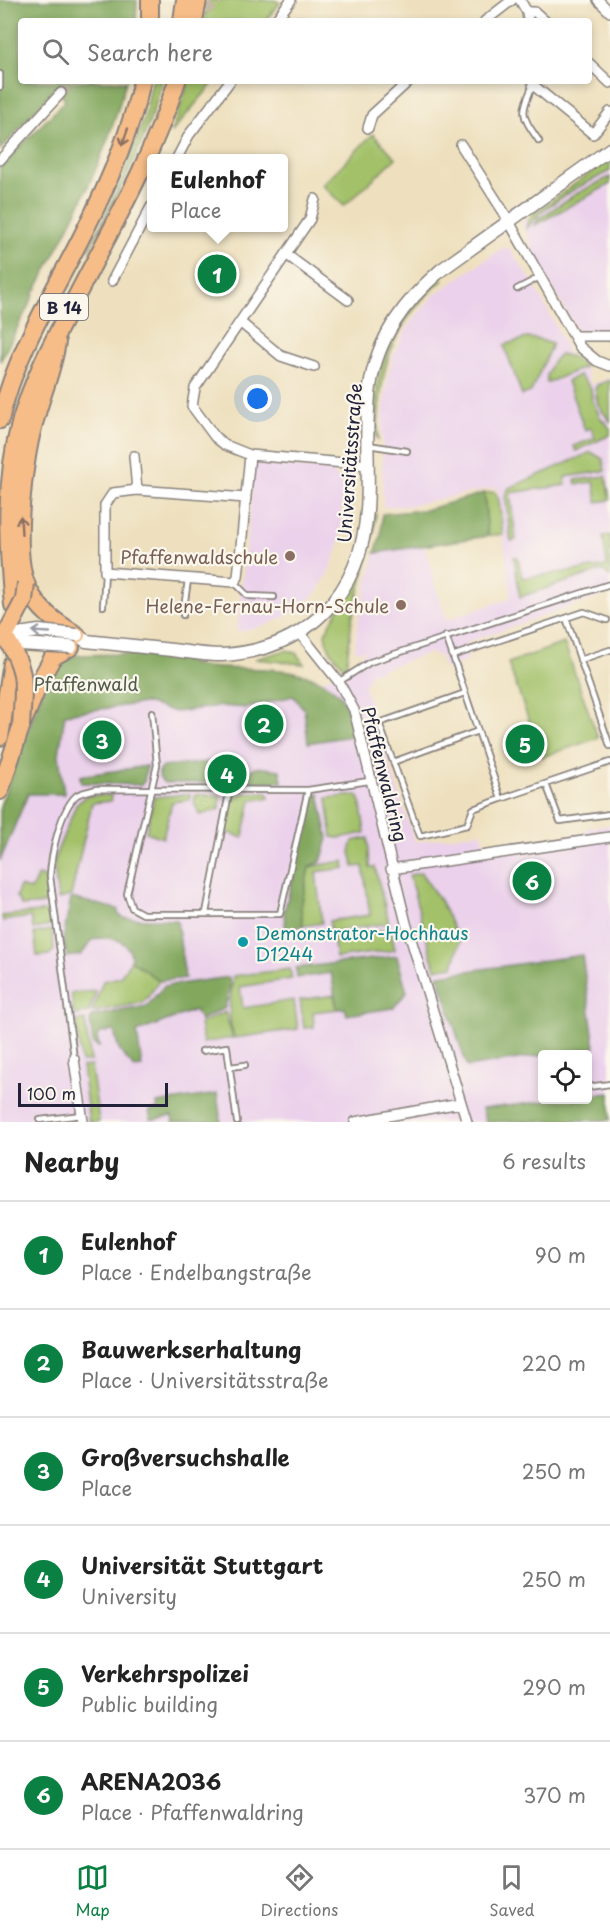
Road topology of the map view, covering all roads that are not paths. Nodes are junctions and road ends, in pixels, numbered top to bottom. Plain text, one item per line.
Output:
1 (150, 0) edge
2 (185, 0) edge
3 (198, 0) edge
4 (291, 0) edge
5 (512, 0) edge
6 (520, 0) edge
7 (598, 0) edge
8 (610, 12) edge
9 (527, 16) edge
10 (150, 18) edge
11 (182, 18) edge
12 (195, 18) edge
13 (277, 18) edge
14 (489, 18) edge
15 (542, 18) edge
16 (592, 66) edge
17 (0, 75) edge
18 (610, 83) edge
19 (141, 84) edge
20 (166, 84) edge
21 (176, 84) edge
22 (228, 84) edge
23 (406, 84) edge
24 (533, 84) edge
25 (534, 84) edge
26 (0, 87) edge
27 (61, 93) tunnel mouth
28 (610, 112) edge
29 (368, 128) dead end
30 (539, 141) dead end
31 (461, 145) dead end
32 (610, 149) edge
33 (150, 154) edge
34 (180, 154) edge
35 (0, 160) edge
36 (147, 162) edge
37 (315, 199) dead end
38 (147, 215) edge
39 (509, 221) junction
40 (287, 255) junction
41 (540, 277) junction
42 (112, 281) dead end
43 (517, 289) dead end
44 (348, 300) dead end
45 (241, 323) junction
46 (58, 332) junction
47 (574, 336) junction
48 (610, 336) edge
49 (610, 366) edge
50 (314, 367) dead end
51 (4, 391) edge
52 (0, 420) edge
53 (368, 445) junction
54 (406, 451) dead end
55 (250, 455) junction
56 (134, 456) dead end
57 (368, 465) junction
58 (137, 490) junction
59 (246, 498) junction
60 (7, 543) junction
61 (105, 572) junction
62 (188, 580) junction
63 (234, 582) junction
64 (26, 583) junction
65 (610, 584) edge
66 (274, 597) dead end
67 (12, 605) dead end
68 (103, 606) dead end
69 (183, 615) dead end
70 (566, 618) junction
71 (607, 620) dead end
72 (299, 632) junction
73 (1, 635) edge
74 (446, 636) junction
75 (78, 641) junction
76 (610, 650) edge
77 (452, 656) junction
78 (580, 660) junction
79 (12, 663) dead end
80 (339, 682) junction
81 (465, 693) junction
82 (152, 712) dead end
83 (21, 727) junction
84 (478, 732) junction
85 (0, 737) edge
86 (610, 746) edge
87 (393, 762) junction
88 (610, 762) edge
89 (369, 781) junction
90 (546, 784) junction
91 (230, 788) junction
92 (152, 789) junction
93 (308, 790) junction
94 (0, 791) edge
95 (501, 799) junction
96 (610, 814) edge
97 (610, 837) edge
98 (391, 868) junction
99 (206, 913) junction
100 (202, 1051) dead end
101 (74, 1059) joint
102 (245, 1065) dead end
103 (230, 1067) junction
104 (610, 1084) edge
105 (592, 1086) edge
106 (460, 1103) junction
107 (83, 1118) edge
108 (40, 1120) dead end
109 (237, 1122) edge
110 (355, 1122) edge
111 (467, 1122) edge

1 - 10 highway
2 - 11 highway
3 - 12 highway
4 - 13 street
5 - 14 street
6 - 9 street
7 - 8 street
9 - 15 street
16 - 18 street
17 - 26 lane
19 -> 51 highway, B 14
20 - 60 highway, B 14
21 - 33 highway, B 14
22 - 34 street
23 - 29 street
24 - 30 lane
25 - 28 street
27 - 35 street
31 - 39 street
32 - 39 street, Universitätsstraße
36 - 46 highway, B 14
37 - 40 street
38 - 42 street
39 - 41 street
39 - 53 street, Universitätsstraße
40 - 44 street
40 - 45 street
41 - 43 lane
41 - 47 street
45 - 50 street
45 - 55 street
46 - 60 highway, B 14
64 -> 46 highway, B 14
47 - 48 street
47 - 49 street
51 - 52 highway, B 14
53 - 54 lane
53 - 57 street, Universitätsstraße
55 - 57 street
55 - 59 street
56 - 58 street
57 - 72 street, Universitätsstraße
58 - 59 street
58 - 61 street
59 - 63 street
60 - 67 highway, B 14
61 - 62 street
61 - 68 lane
62 - 63 street
62 - 69 lane
63 - 66 lane
64 - 73 highway, B 14, bridge
64 - 75 highway, B 14, bridge
65 - 74 lane
70 - 71 lane
70 - 77 lane
70 - 78 lane
72 - 75 street, Universitätsstraße
72 - 80 street, Pfaffenwaldring
73 - 75 street, Universitätsstraße, bridge
73 - 83 highway, bridge
74 - 77 lane
74 - 80 lane
75 - 83 highway
76 - 78 lane
77 - 81 lane
78 - 86 lane
79 - 85 highway
80 - 89 street, Pfaffenwaldring
81 - 84 lane
81 - 87 lane
82 - 92 lane
83 - 94 highway
84 - 87 lane
84 - 95 lane
87 - 95 lane
88 - 90 lane
89 - 93 lane
89 - 98 street, Pfaffenwaldring
90 - 95 lane
90 - 96 lane
91 - 92 lane
91 - 93 lane
91 - 99 lane
92 - 99 lane
92 - 101 lane
93 - 99 lane
97 - 98 street, Pfaffenwaldring
98 - 106 street, Pfaffenwaldring
100 - 103 lane
101 - 107 street
102 - 103 lane
103 - 109 lane
104 - 105 lane
106 - 110 street
106 - 111 street, Pfaffenwaldring
107 - 108 lane

